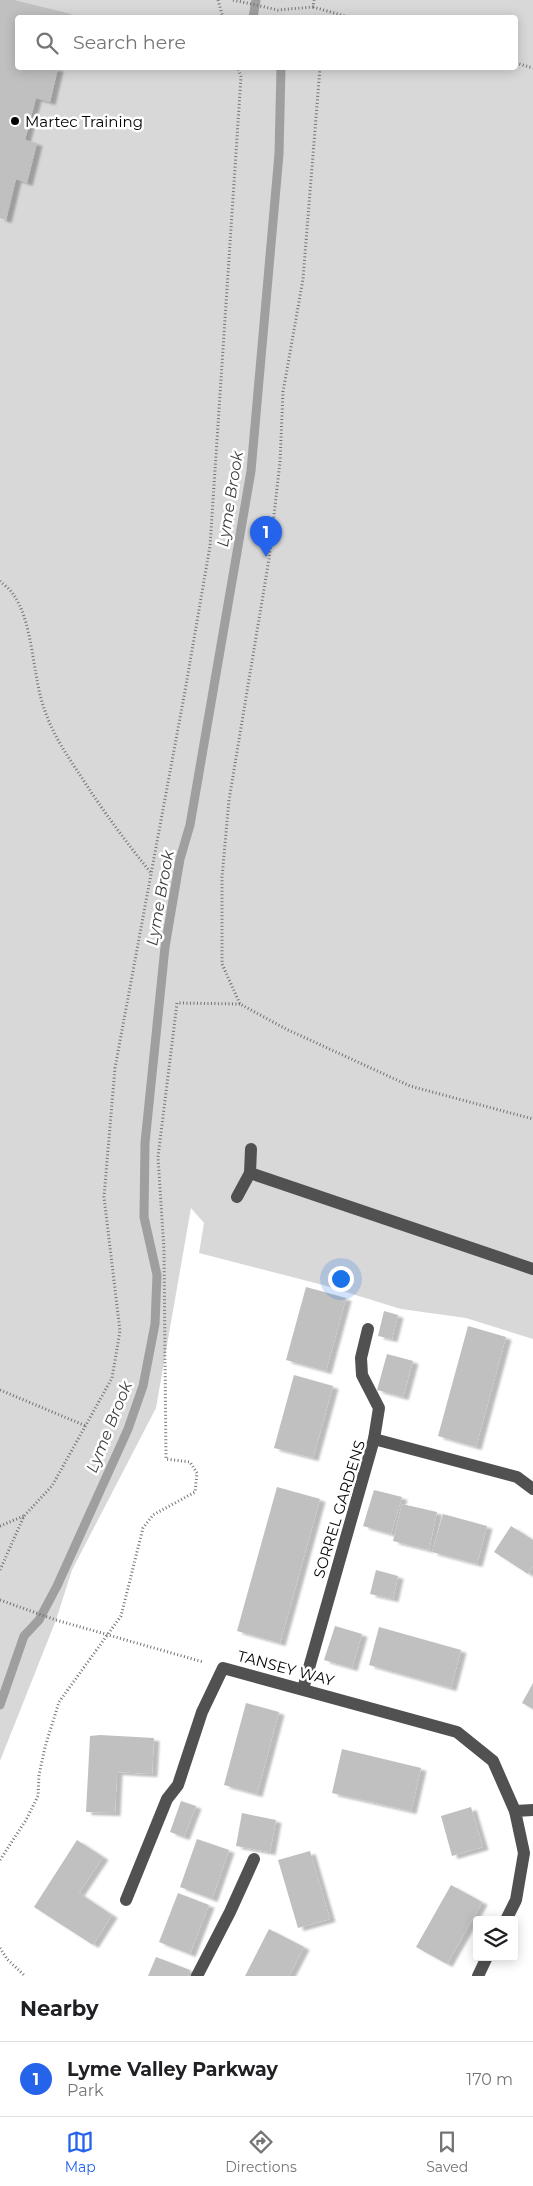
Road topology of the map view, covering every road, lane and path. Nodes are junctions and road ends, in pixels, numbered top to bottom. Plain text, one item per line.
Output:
1 (218, 0) edge
2 (233, 0) edge
3 (314, 0) edge
4 (313, 7) junction
5 (332, 12) junction
6 (222, 15) edge
7 (332, 15) edge
8 (342, 15) edge
9 (518, 64) edge
10 (533, 68) edge
11 (239, 70) edge
12 (320, 70) edge
13 (0, 581) edge
14 (151, 874) junction
15 (240, 1004) junction
16 (533, 1118) edge
17 (251, 1149) dead end
18 (250, 1173) junction
19 (237, 1197) dead end
20 (533, 1269) edge
21 (368, 1329) dead end
22 (0, 1390) edge
23 (86, 1426) junction
24 (374, 1439) junction
25 (533, 1489) edge
26 (24, 1516) junction
27 (0, 1526) edge
28 (0, 1570) edge
29 (0, 1600) edge
30 (107, 1634) junction
31 (223, 1668) junction
32 (303, 1689) junction
33 (533, 1810) edge
34 (515, 1811) junction
35 (254, 1859) dead end
36 (0, 1860) edge
37 (126, 1900) dead end
38 (508, 1916) edge
39 (0, 1948) edge
40 (485, 1961) edge
41 (25, 1976) edge
42 (198, 1976) edge
43 (478, 1976) edge

1 - 6 path
2 - 4 path
3 - 4 path
4 - 5 path
5 - 7 path
5 - 8 path
9 - 10 path
11 - 14 path
12 - 15 path
13 - 14 path
14 - 23 path
15 - 16 path
15 - 30 path
17 - 18 street
18 - 19 street
18 - 20 street
21 - 24 street
22 - 23 path
23 - 26 path
24 - 25 street, SORREL GARDENS
24 - 32 street, SORREL GARDENS
26 - 27 path
26 - 28 path
29 - 30 path
30 - 31 path
30 - 36 path
31 - 32 street, TANSEY WAY
31 - 37 street, TANSEY WAY
32 - 34 street, TANSEY WAY
33 - 34 street
34 - 38 street, TANSEY WAY
35 - 42 street
39 - 41 path
40 - 43 street

